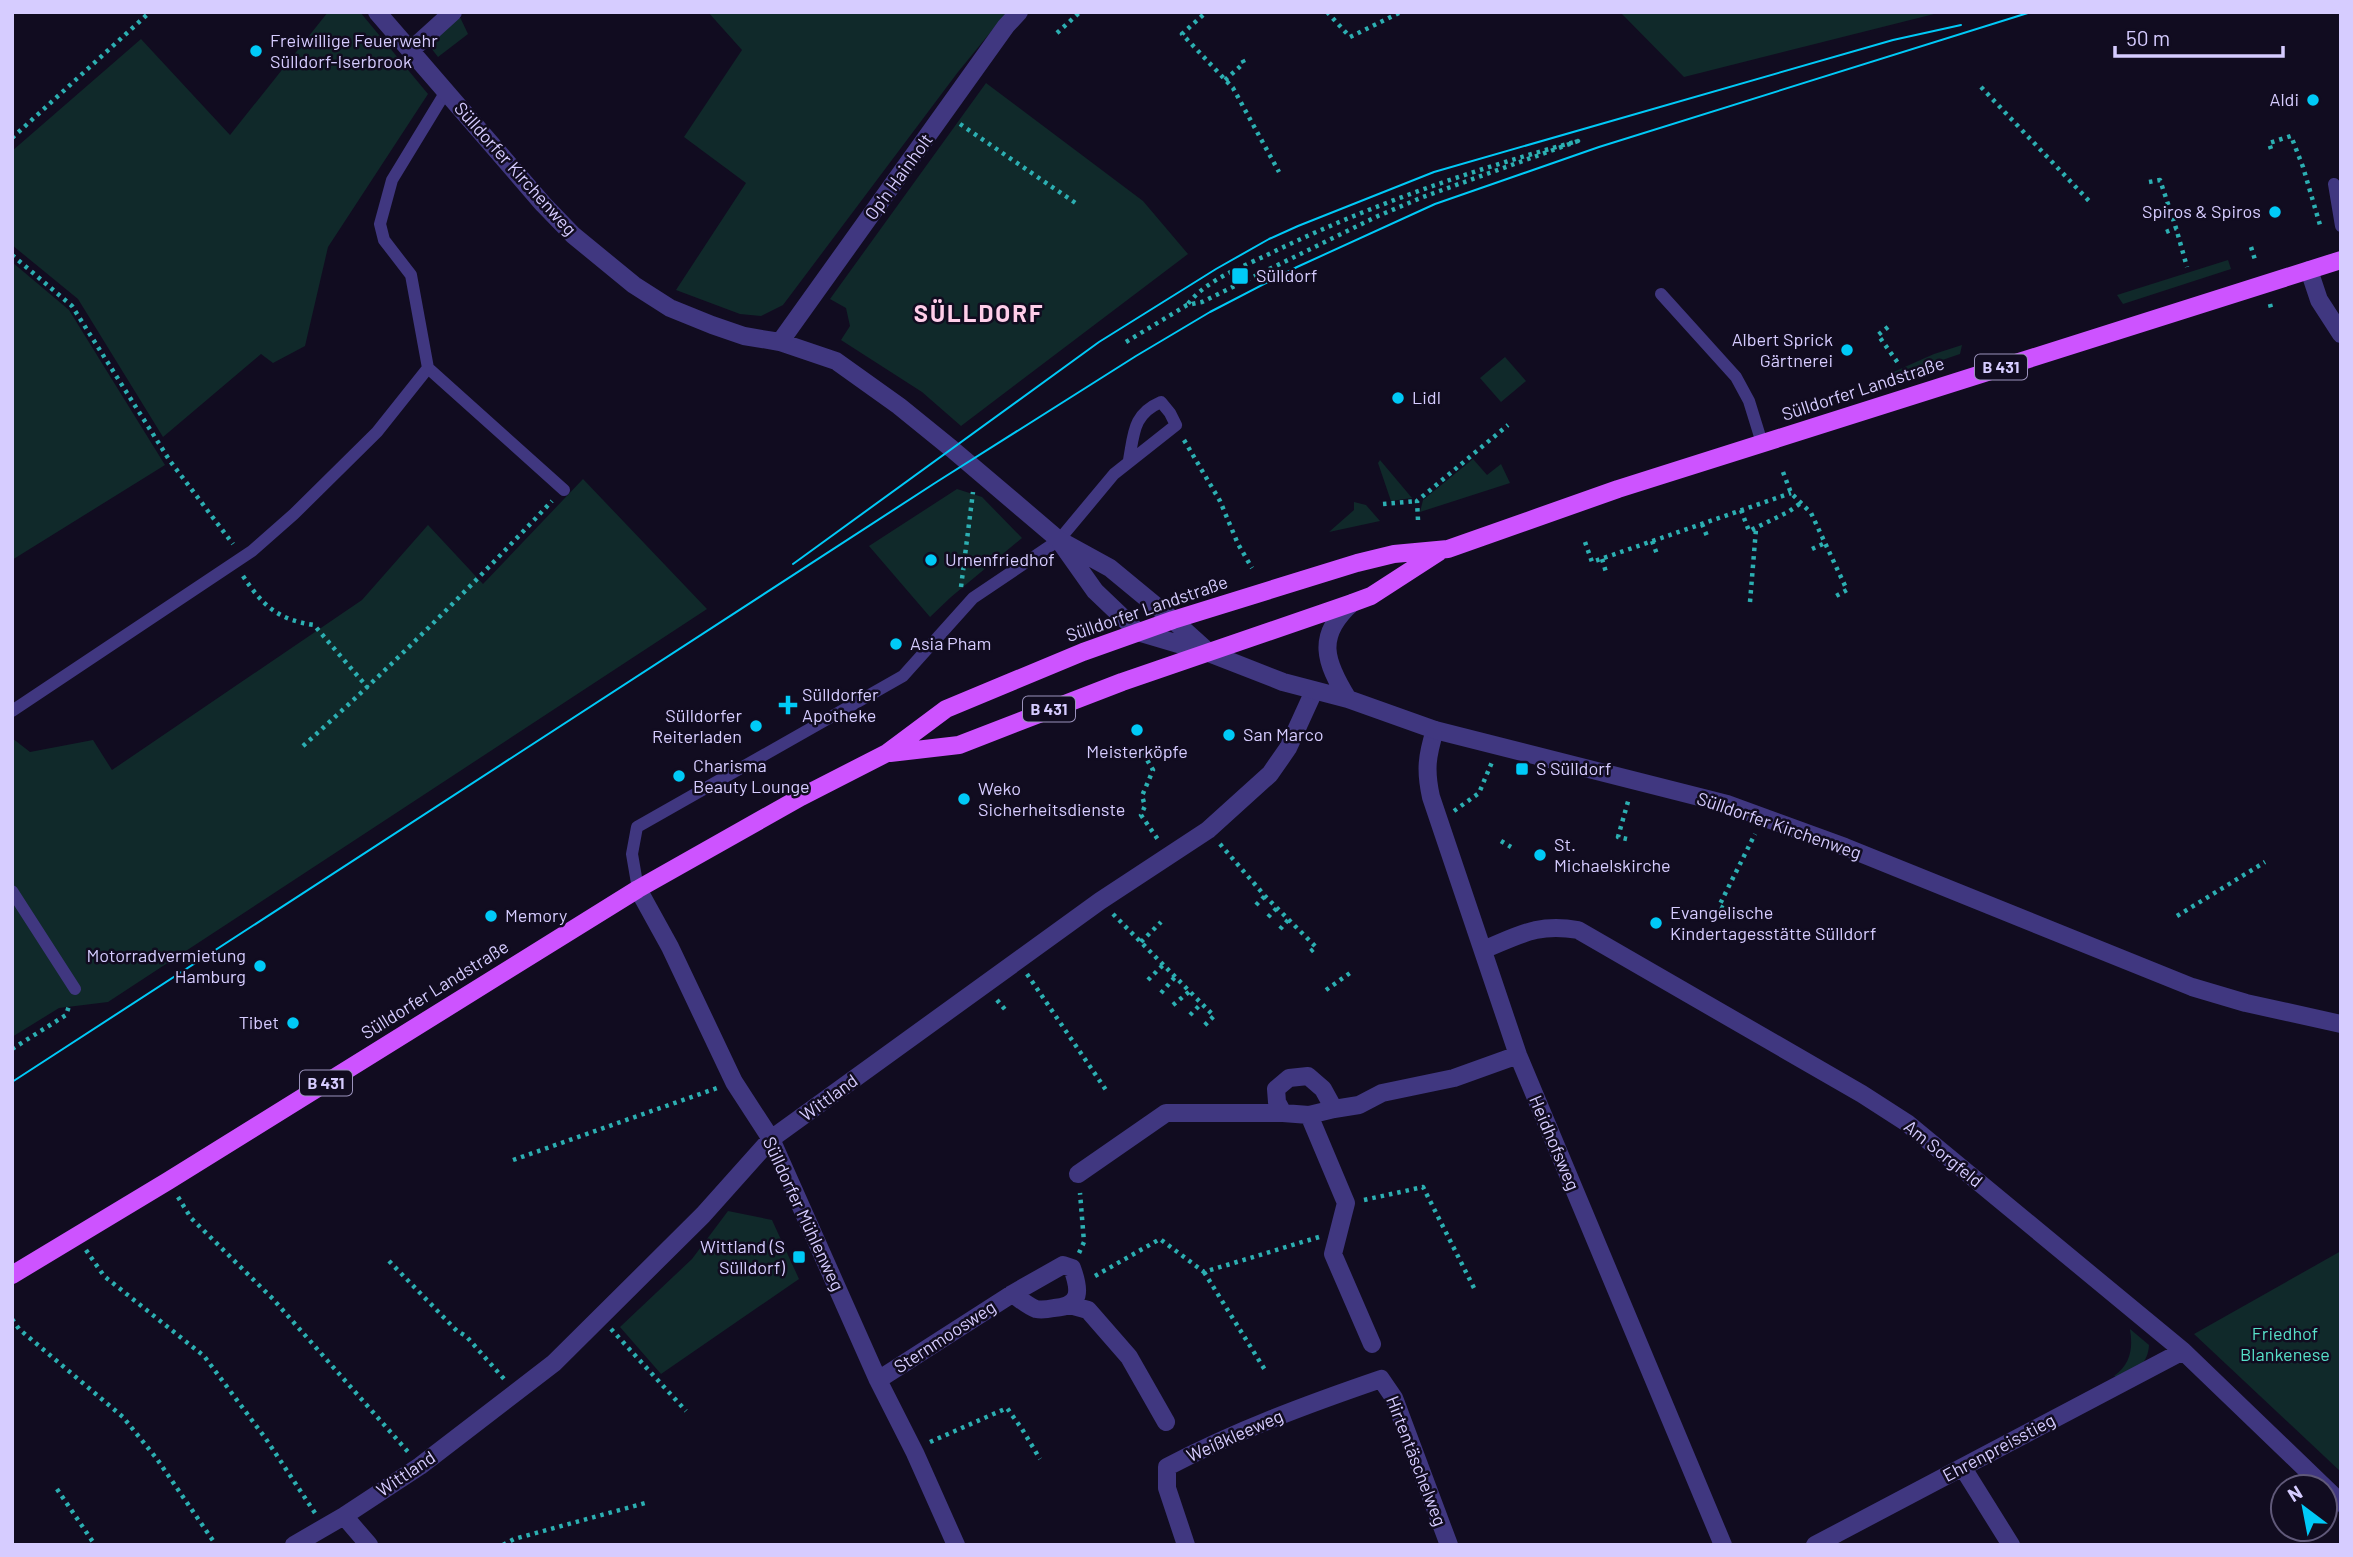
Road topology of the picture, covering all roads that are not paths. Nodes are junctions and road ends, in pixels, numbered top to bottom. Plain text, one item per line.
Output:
1 (377, 12) edge
2 (453, 12) edge
3 (1018, 12) edge
4 (410, 51) junction
5 (445, 93) junction
6 (2334, 184) dead end
7 (2341, 226) edge
8 (2341, 260) edge
9 (2309, 270) junction
10 (1661, 294) dead end
11 (2341, 334) edge
12 (780, 342) junction
13 (428, 368) junction
14 (1762, 443) junction
15 (1129, 460) junction
16 (564, 490) road end
17 (1059, 540) junction
18 (1440, 551) junction
19 (1352, 603) junction
20 (1173, 620) junction
21 (1138, 632) junction
22 (1209, 653) junction
23 (1314, 691) junction
24 (1348, 699) junction
25 (12, 711) edge
26 (1435, 730) junction
27 (887, 753) junction
28 (638, 889) junction
29 (12, 891) edge
30 (1483, 950) junction
31 (75, 989) road end
32 (2341, 1024) edge
33 (1518, 1055) junction
34 (1334, 1109) junction
35 (1283, 1113) junction
36 (1309, 1115) junction
37 (771, 1139) junction
38 (1078, 1174) road end
39 (12, 1275) edge
40 (1012, 1294) junction
41 (1070, 1305) junction
42 (1372, 1344) dead end
43 (2183, 1351) junction
44 (1381, 1379) joint
45 (878, 1380) junction
46 (1166, 1422) dead end
47 (1963, 1468) junction
48 (2341, 1503) edge
49 (344, 1516) junction
50 (294, 1545) edge
51 (369, 1545) edge
52 (956, 1545) edge
53 (1186, 1545) edge
54 (1449, 1545) edge
55 (1723, 1545) edge
56 (1815, 1545) edge
57 (2011, 1545) edge

1 - 4 street, Sülldorfer Kirchenweg
2 - 4 street
3 - 12 street, Op'n Hainholt
4 - 5 street, Sülldorfer Kirchenweg
5 - 12 street, Sülldorfer Kirchenweg
5 - 13 lane
6 - 7 lane
8 - 9 main road, Sülldorfer Landstraße / B 431
9 - 11 street
9 - 14 main road, Sülldorfer Landstraße / B 431
10 - 14 lane
12 - 17 street, Sülldorfer Kirchenweg
13 - 16 lane
13 - 25 lane
14 - 18 main road, Sülldorfer Landstraße / B 431
15 - 15 lane
15 - 17 lane
17 - 20 street, Sülldorfer Kirchenweg
17 - 21 street, Sülldorfer Kirchenweg
17 - 28 lane
18 - 19 main road, Sülldorfer Landstraße / B 431
18 - 20 main road, Sülldorfer Landstraße / B 431
19 - 22 main road, Sülldorfer Landstraße / B 431
19 - 24 street
20 - 21 main road, Sülldorfer Landstraße / B 431
20 - 22 street, Sülldorfer Kirchenweg
21 - 22 street, Sülldorfer Kirchenweg
21 - 27 main road, Sülldorfer Landstraße / B 431
22 - 23 street, Sülldorfer Kirchenweg
22 - 27 main road, Sülldorfer Landstraße / B 431
23 - 24 street, Sülldorfer Kirchenweg
23 - 37 street, Wittland
24 - 26 street, Sülldorfer Kirchenweg
26 - 30 street, Heidhofsweg
26 - 32 street, Sülldorfer Kirchenweg
27 - 28 main road, Sülldorfer Landstraße / B 431
28 - 37 street, Sülldorfer Mühlenweg
28 - 39 main road, Sülldorfer Landstraße / B 431
29 - 31 lane
30 - 33 street, Heidhofsweg
30 - 43 street, Am Sorgfeld
33 - 34 street
33 - 55 street, Heidhofsweg
34 - 35 street
34 - 36 street
35 - 36 street
35 - 38 street
36 - 42 street
37 - 45 street, Sülldorfer Mühlenweg
37 - 49 street, Wittland
40 - 41 street, Sternmoosweg
40 - 41 street, Sternmoosweg
40 - 45 street, Sternmoosweg
41 - 46 street
43 - 47 street, Ehrenpreisstieg
43 - 48 street, Am Sorgfeld
44 - 53 street, Weißkleeweg
44 - 54 street, Hirtentäschelweg
45 - 52 street, Sülldorfer Mühlenweg
47 - 56 street, Ehrenpreisstieg
47 - 57 street
49 - 50 street, Wittland
49 - 51 street

